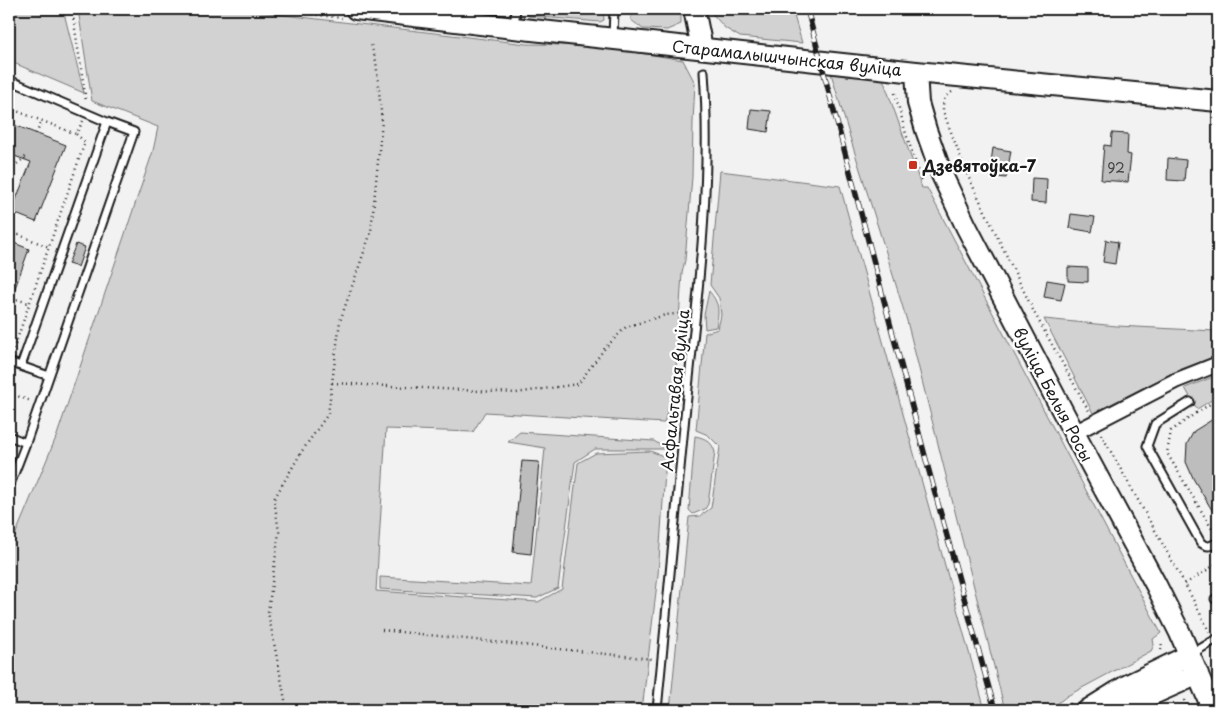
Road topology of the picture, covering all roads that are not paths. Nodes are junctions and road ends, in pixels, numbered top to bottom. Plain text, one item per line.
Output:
1 (356, 9) edge
2 (614, 9) edge
3 (694, 9) edge
4 (515, 18) edge
5 (613, 38) junction
6 (702, 48) junction
7 (704, 72) dead end
8 (916, 72) junction
9 (9, 80) edge
10 (1218, 101) edge
11 (107, 122) junction
12 (9, 362) edge
13 (1218, 364) edge
14 (21, 366) junction
15 (49, 376) junction
16 (1190, 402) dead end
17 (1074, 433) junction
18 (9, 436) edge
19 (26, 443) junction
20 (9, 487) edge
21 (1218, 542) edge
22 (1216, 639) edge
23 (1190, 655) junction
24 (1198, 674) junction
25 (657, 710) edge
26 (1088, 710) edge
27 (1122, 710) edge
28 (1213, 710) edge

1 - 4 main road, Старамалышчынская вуліца
2 - 5 lane
3 - 6 main road
4 - 5 main road, Старамалышчынская вуліца
5 - 6 main road, Старамалышчынская вуліца
6 - 8 main road, Старамалышчынская вуліца
7 - 25 lane, Асфальтавая вуліца
8 - 10 main road, Старамалышчынская вуліца
8 - 17 main road, вуліца Белыя Росы
9 - 11 lane
11 - 14 lane
11 - 15 lane
12 - 14 lane
13 - 17 street
14 - 15 lane
15 - 19 lane
16 - 21 lane
17 - 23 main road, вуліца Белыя Росы
18 - 19 lane
19 - 20 lane
22 - 23 lane
23 - 24 main road, вуліца Белыя Росы
23 - 26 main road
24 - 27 main road
24 - 28 main road, вуліца Белыя Росы

